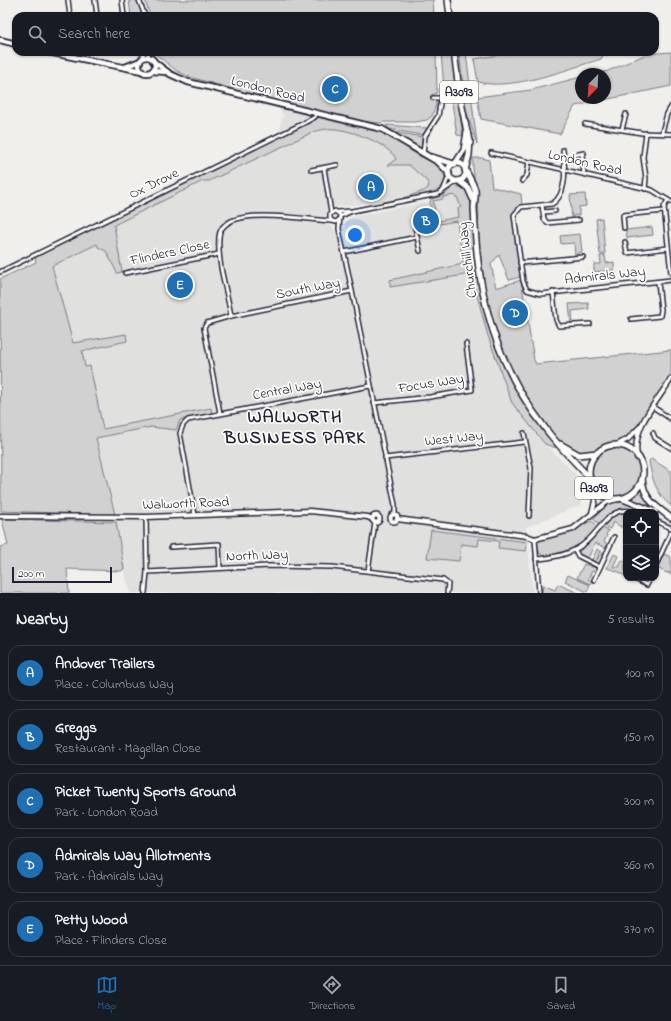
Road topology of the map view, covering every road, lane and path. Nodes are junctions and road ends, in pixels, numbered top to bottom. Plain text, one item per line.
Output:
1 (68, 0) edge
2 (95, 0) edge
3 (122, 0) edge
4 (140, 0) edge
5 (448, 0) edge
6 (70, 12) edge
7 (96, 12) edge
8 (124, 12) edge
9 (144, 12) edge
10 (450, 12) edge
11 (0, 40) edge
12 (12, 43) edge
13 (67, 56) edge
14 (142, 56) edge
15 (150, 56) edge
16 (455, 56) edge
17 (152, 59) junction
18 (141, 60) junction
19 (124, 68) junction
20 (142, 71) junction
21 (152, 71) junction
22 (167, 72) junction
23 (433, 98) dead end
24 (671, 107) edge
25 (316, 113) junction
26 (626, 114) dead end
27 (585, 124) dead end
28 (622, 129) junction
29 (467, 132) junction
30 (662, 132) junction
31 (646, 133) junction
32 (671, 134) edge
33 (563, 150) dead end
34 (491, 153) dead end
35 (423, 154) junction
36 (574, 155) dead end
37 (430, 157) junction
38 (529, 162) junction
39 (455, 164) junction
40 (337, 165) dead end
41 (324, 168) junction
42 (311, 170) dead end
43 (465, 171) junction
44 (566, 171) junction
45 (584, 174) junction
46 (449, 175) junction
47 (458, 181) junction
48 (522, 181) dead end
49 (645, 189) junction
50 (443, 191) junction
51 (474, 200) junction
52 (330, 201) junction
53 (670, 201) edge
54 (542, 205) junction
55 (337, 211) junction
56 (352, 211) junction
57 (555, 211) dead end
58 (664, 211) junction
59 (543, 212) junction
60 (330, 214) junction
61 (340, 218) junction
62 (579, 220) dead end
63 (322, 221) junction
64 (334, 221) junction
65 (415, 226) dead end
66 (339, 228) junction
67 (624, 228) dead end
68 (417, 237) junction
69 (625, 242) dead end
70 (668, 248) junction
71 (420, 251) dead end
72 (344, 252) junction
73 (220, 254) junction
74 (583, 257) dead end
75 (520, 263) junction
76 (0, 272) edge
77 (125, 273) dead end
78 (671, 273) edge
79 (671, 280) edge
80 (658, 282) junction
81 (352, 291) junction
82 (553, 292) junction
83 (231, 316) junction
84 (631, 319) dead end
85 (590, 324) dead end
86 (466, 344) dead end
87 (671, 379) edge
88 (370, 386) junction
89 (374, 403) junction
90 (653, 407) junction
91 (220, 413) junction
92 (671, 420) edge
93 (641, 426) junction
94 (524, 433) dead end
95 (654, 433) dead end
96 (655, 438) junction
97 (650, 439) dead end
98 (524, 442) junction
99 (557, 443) junction
100 (615, 446) junction
101 (671, 448) edge
102 (599, 452) junction
103 (638, 457) junction
104 (385, 458) junction
105 (590, 478) junction
106 (642, 478) junction
107 (593, 487) junction
108 (619, 499) junction
109 (647, 509) edge
110 (623, 511) edge
111 (659, 513) edge
112 (395, 514) junction
113 (592, 514) junction
114 (196, 515) junction
115 (0, 516) edge
116 (529, 516) dead end
117 (146, 517) junction
118 (390, 518) junction
119 (397, 519) junction
120 (671, 519) edge
121 (374, 521) junction
122 (659, 523) edge
123 (671, 528) edge
124 (671, 532) edge
125 (614, 537) dead end
126 (535, 539) junction
127 (171, 547) dead end
128 (575, 550) junction
129 (659, 558) edge
130 (536, 559) junction
131 (600, 567) junction
132 (220, 568) junction
133 (368, 571) junction
134 (147, 572) junction
135 (594, 580) dead end
136 (639, 581) edge
137 (649, 581) edge
138 (145, 593) edge
139 (447, 593) edge
140 (539, 593) edge

1 - 6 street
2 - 7 street
3 - 8 street
4 - 9 street
5 - 10 main road
11 - 12 main road
13 - 19 main road
14 - 18 street
15 - 17 street
16 - 29 main road, A3093
17 - 18 main road
17 - 21 main road
17 - 22 main road, London Road
18 - 19 main road
18 - 20 main road
19 - 20 main road, London Road
20 - 21 main road, London Road
21 - 22 main road, London Road
22 - 25 main road, London Road
23 - 35 street
24 - 30 street
25 - 35 main road, London Road
25 - 76 street, Ox Drove
26 - 28 street
27 - 28 street
28 - 31 street
29 - 39 main road, A3093
29 - 43 main road, A3093
30 - 31 street
30 - 32 street
31 - 49 street
33 - 44 street
34 - 38 street, London Road
35 - 37 main road, London Road
36 - 45 street
37 - 39 main road, London Road
37 - 46 main road, London Road
38 - 44 street, London Road
38 - 48 street
39 - 43 main road
39 - 46 main road
40 - 41 street
41 - 42 street
41 - 52 street
43 - 47 main road
43 - 51 main road, Churchill Way / A3093
44 - 45 street, London Road
44 - 54 street, Admirals Way
45 - 49 street, London Road
46 - 47 main road
46 - 50 street
47 - 50 street
47 - 51 main road
49 - 53 street, London Road
50 - 56 street
51 - 99 main road, Churchill Way / A3093
52 - 55 street
52 - 60 street
53 - 58 street
54 - 59 street
54 - 75 street, Admirals Way
55 - 56 street
55 - 60 street
55 - 61 street
56 - 61 street
57 - 59 street
58 - 67 street
58 - 70 street
59 - 62 street
60 - 63 street
60 - 64 street
61 - 64 street
61 - 66 street
63 - 64 street
63 - 73 street
64 - 66 street
65 - 68 street
66 - 72 street
68 - 71 street
68 - 72 street
69 - 70 street, Admirals Way
70 - 78 street
72 - 81 street
73 - 77 street, Flinders Close
73 - 83 street
74 - 75 street
75 - 82 street, Admirals Way
79 - 80 street, Admirals Way
80 - 82 street, Admirals Way
80 - 84 street, Admirals Way
81 - 83 street, South Way
81 - 88 street, South Way
82 - 85 street, Admirals Way
83 - 91 street, South Way
86 - 89 street, Focus Way
87 - 90 street
88 - 89 street, South Way
88 - 91 street, Central Way
89 - 104 street, South Way
90 - 92 street
90 - 93 street
91 - 114 street, Central Way
93 - 100 street
93 - 103 street
94 - 98 street
95 - 96 street
96 - 97 street
96 - 101 street
98 - 104 street, West Way
98 - 116 street
99 - 102 main road, Churchill Way / A3093
99 - 105 main road, Churchill Way / A3093
100 - 102 main road, A3093
100 - 103 main road
102 - 105 main road, A3093
103 - 106 main road, A3093
104 - 112 street, South Way
105 - 107 main road, A3093
106 - 108 main road, A3093
106 - 120 main road, A3093
107 - 108 main road, A3093
107 - 113 street
108 - 109 main road, A3093
108 - 113 street
110 - 128 street
111 - 120 main road, A3093
112 - 118 street
112 - 119 street
113 - 126 street
114 - 117 street, Walworth Road
114 - 121 street, Walworth Road
115 - 117 street, Walworth Road
117 - 134 street
118 - 119 street
118 - 121 street
119 - 126 street
121 - 133 street
122 - 123 street
124 - 129 street
125 - 131 street
126 - 130 street
127 - 132 street
128 - 130 street
128 - 131 street
130 - 140 street
131 - 135 street
132 - 133 street, North Way
132 - 134 street, North Way
133 - 139 street, North Way
134 - 138 street
136 - 137 street

